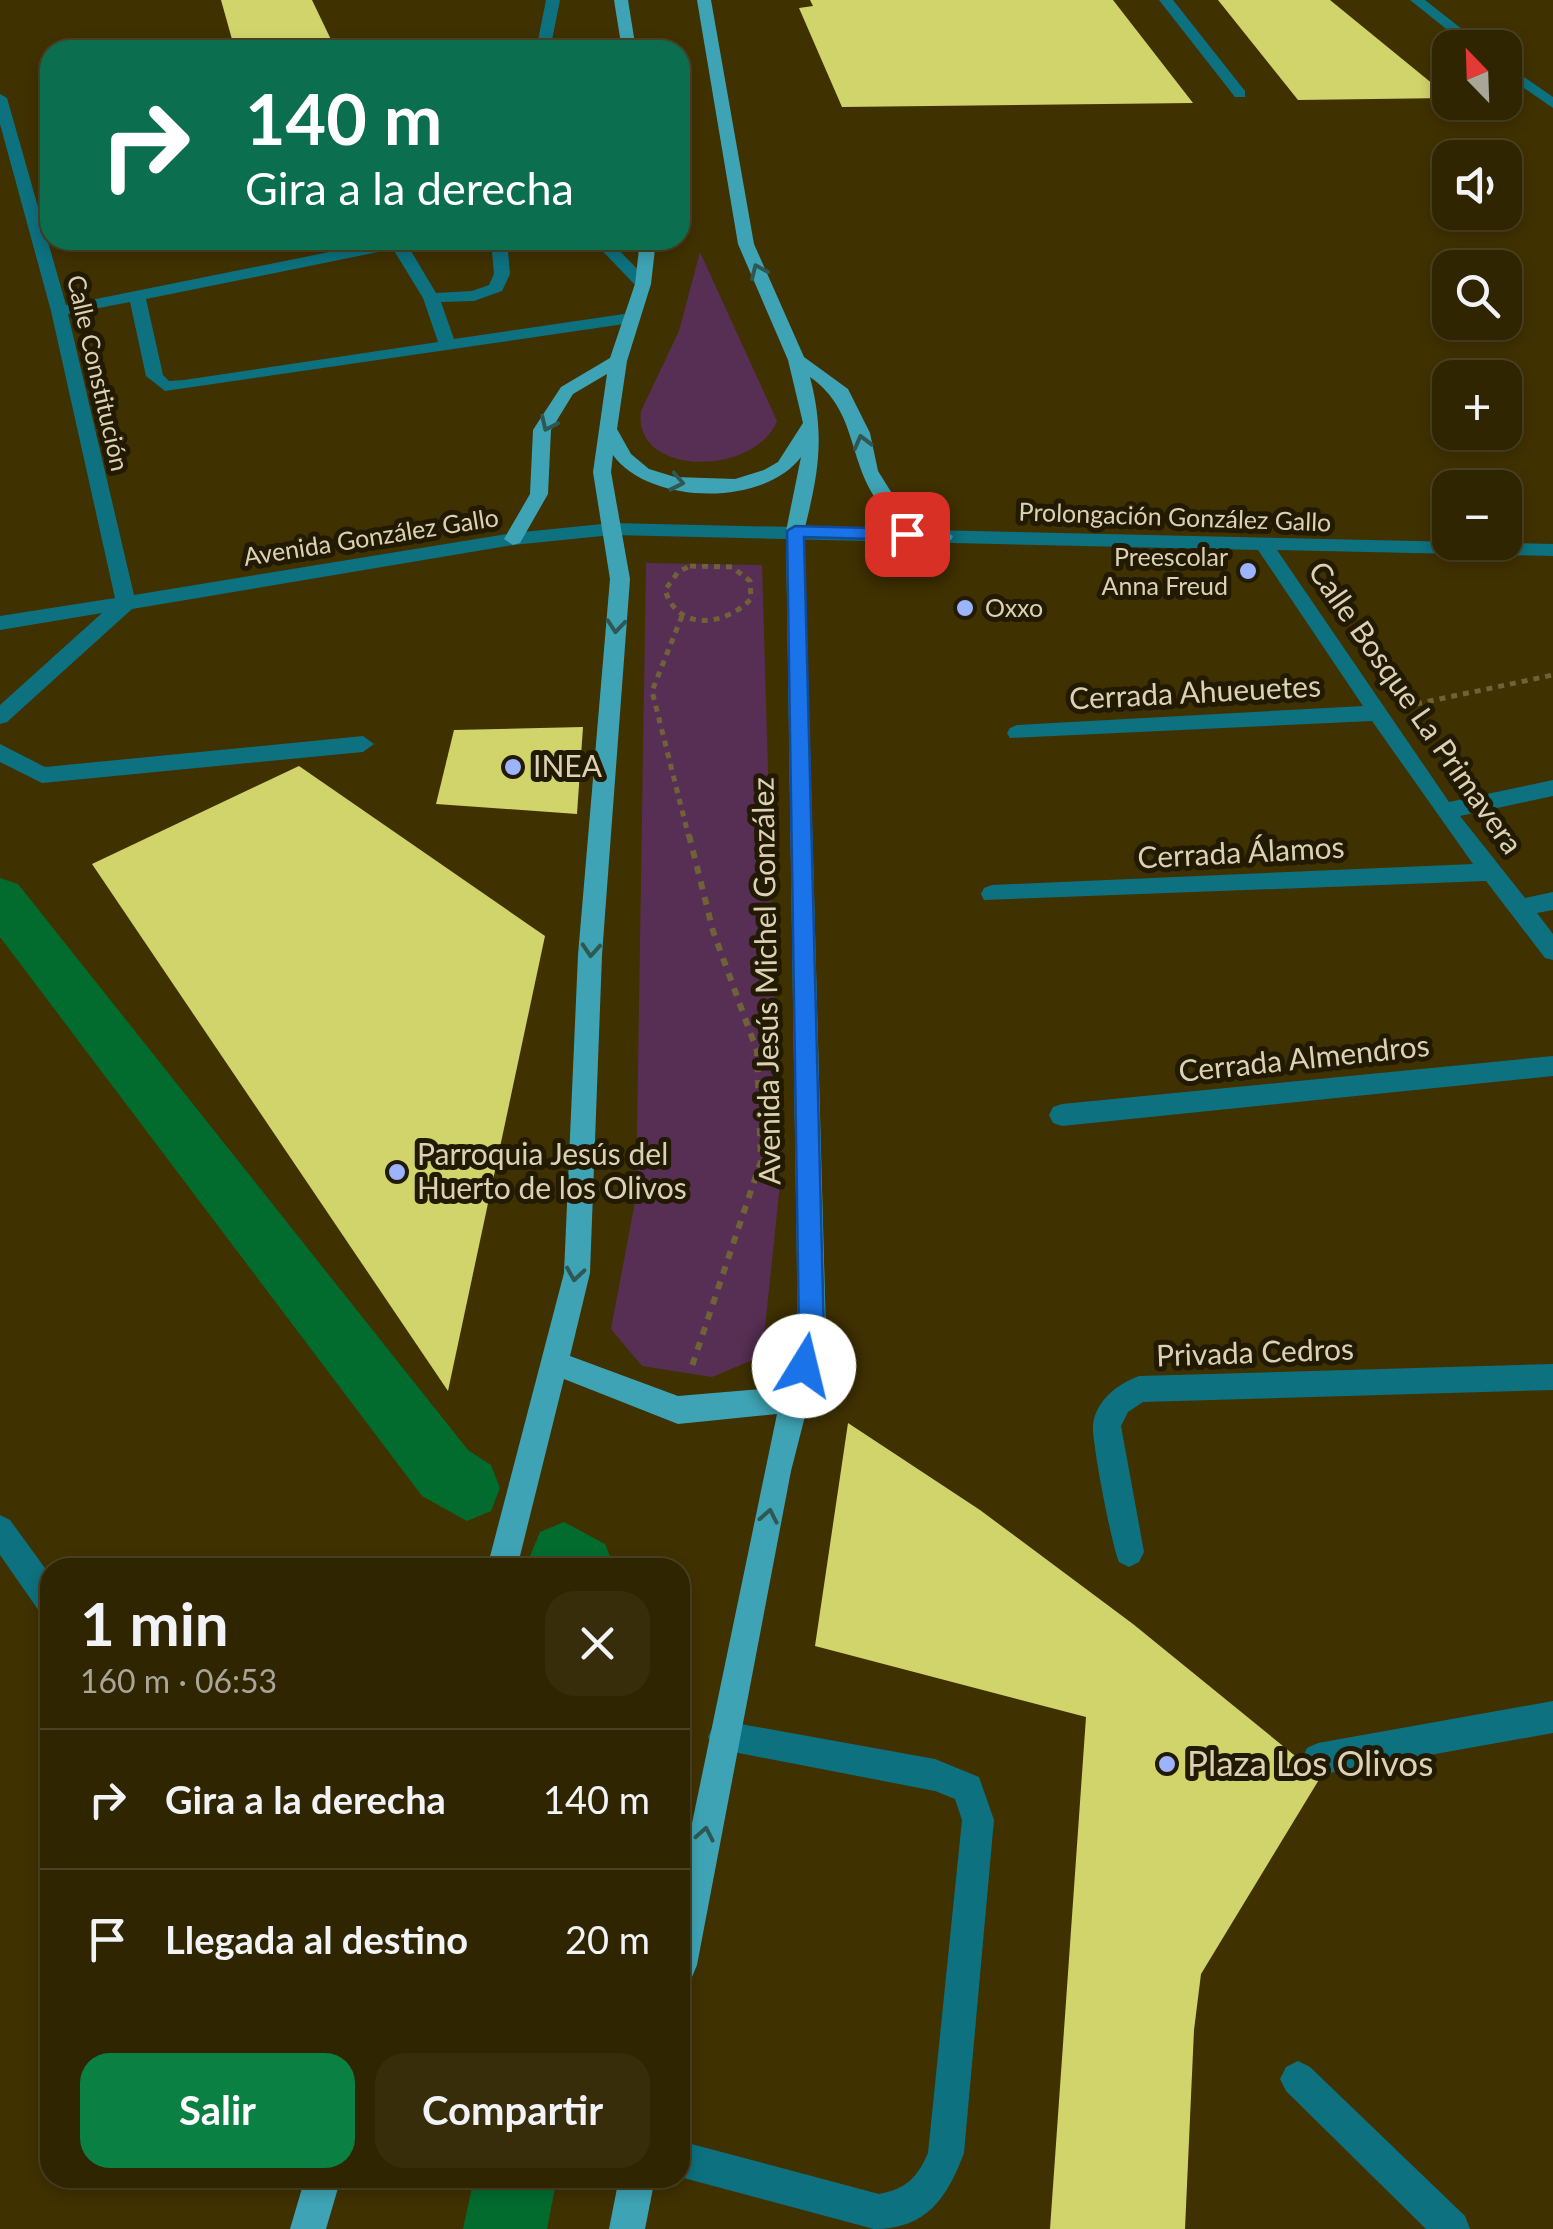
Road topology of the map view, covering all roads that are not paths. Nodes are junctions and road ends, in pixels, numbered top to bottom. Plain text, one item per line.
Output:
1 (553, 0) edge
2 (621, 0) edge
3 (704, 0) edge
4 (1166, 0) edge
5 (1417, 0) edge
6 (1456, 30) edge
7 (545, 40) edge
8 (624, 40) edge
9 (1522, 81) edge
10 (1240, 94) dead end
11 (0, 98) edge
12 (1553, 104) edge
13 (40, 243) edge
14 (42, 250) edge
15 (361, 250) edge
16 (409, 250) edge
17 (500, 250) edge
18 (610, 250) edge
19 (647, 250) edge
20 (642, 284) junction
21 (137, 296) junction
22 (431, 298) junction
23 (59, 312) junction
24 (631, 318) junction
25 (448, 348) junction
26 (798, 360) junction
27 (618, 361) junction
28 (812, 420) junction
29 (606, 425) junction
30 (612, 529) junction
31 (795, 531) junction
32 (944, 536) junction
33 (513, 540) junction
34 (1266, 546) junction
35 (1553, 550) edge
36 (126, 602) junction
37 (0, 624) edge
38 (1376, 713) junction
39 (0, 717) edge
40 (1017, 733) dead end
41 (363, 744) dead end
42 (0, 752) edge
43 (1553, 788) edge
44 (1444, 811) junction
45 (1493, 872) junction
46 (992, 894) dead end
47 (1553, 901) edge
48 (1521, 908) junction
49 (1553, 951) edge
50 (1553, 1066) edge
51 (1062, 1115) dead end
52 (555, 1363) junction
53 (1553, 1377) edge
54 (796, 1399) junction
55 (0, 1530) edge
56 (1128, 1552) dead end
57 (505, 1558) edge
58 (40, 1586) edge
59 (1553, 1718) edge
60 (724, 1738) junction
61 (1318, 1759) dead end
62 (690, 1913) edge
63 (1298, 2079) dead end
64 (690, 2162) edge
65 (320, 2188) edge
66 (635, 2188) edge
67 (1440, 2222) edge
68 (308, 2229) edge
69 (627, 2229) edge

1 - 7 street
2 - 8 main road
26 -> 3 main road, Avenida Jesús Michel González
4 - 10 street
5 - 6 street
9 - 12 street
11 - 13 street, Calle Constitución
14 - 23 street, Calle Constitución
15 - 21 street
16 - 22 street
17 - 22 street
18 - 20 street
19 - 20 main road
20 - 24 main road
21 - 23 street
21 - 25 street
22 - 25 street
23 - 36 street, Calle Constitución
24 - 25 street
24 - 27 main road
26 - 28 main road, Avenida Jesús Michel González
32 -> 26 main road
27 - 29 main road
27 -> 33 main road
29 -> 28 main road
28 - 31 main road, Avenida Jesús Michel González
29 - 30 main road
30 - 31 street, Avenida González Gallo
30 - 33 street, Avenida González Gallo
30 -> 52 main road
31 - 32 street, Prolongación González Gallo
31 - 54 main road, Avenida Jesús Michel González
32 - 34 street, Prolongación González Gallo
33 - 36 street, Avenida González Gallo
34 - 35 street, Prolongación González Gallo
34 - 38 street, Calle Bosque La Primavera
36 - 37 street, Avenida González Gallo
36 - 39 street
38 - 40 street, Cerrada Ahueuetes
38 - 44 street, Calle Bosque La Primavera
41 - 42 street
43 - 44 street
44 - 45 street, Calle Bosque La Primavera
45 - 46 street, Cerrada Álamos
45 - 48 street, Calle Bosque La Primavera
47 - 48 street
48 - 49 street, Calle Bosque La Primavera
50 - 51 street, Cerrada Almendros
52 - 54 main road
52 - 57 main road
53 - 56 street, Privada Cedros
60 -> 54 main road, Avenida Jesús Michel González
55 - 58 street
59 - 61 street
62 -> 60 main road, Avenida Jesús Michel González
60 - 64 street
63 - 67 street
65 - 68 main road
66 - 69 main road

